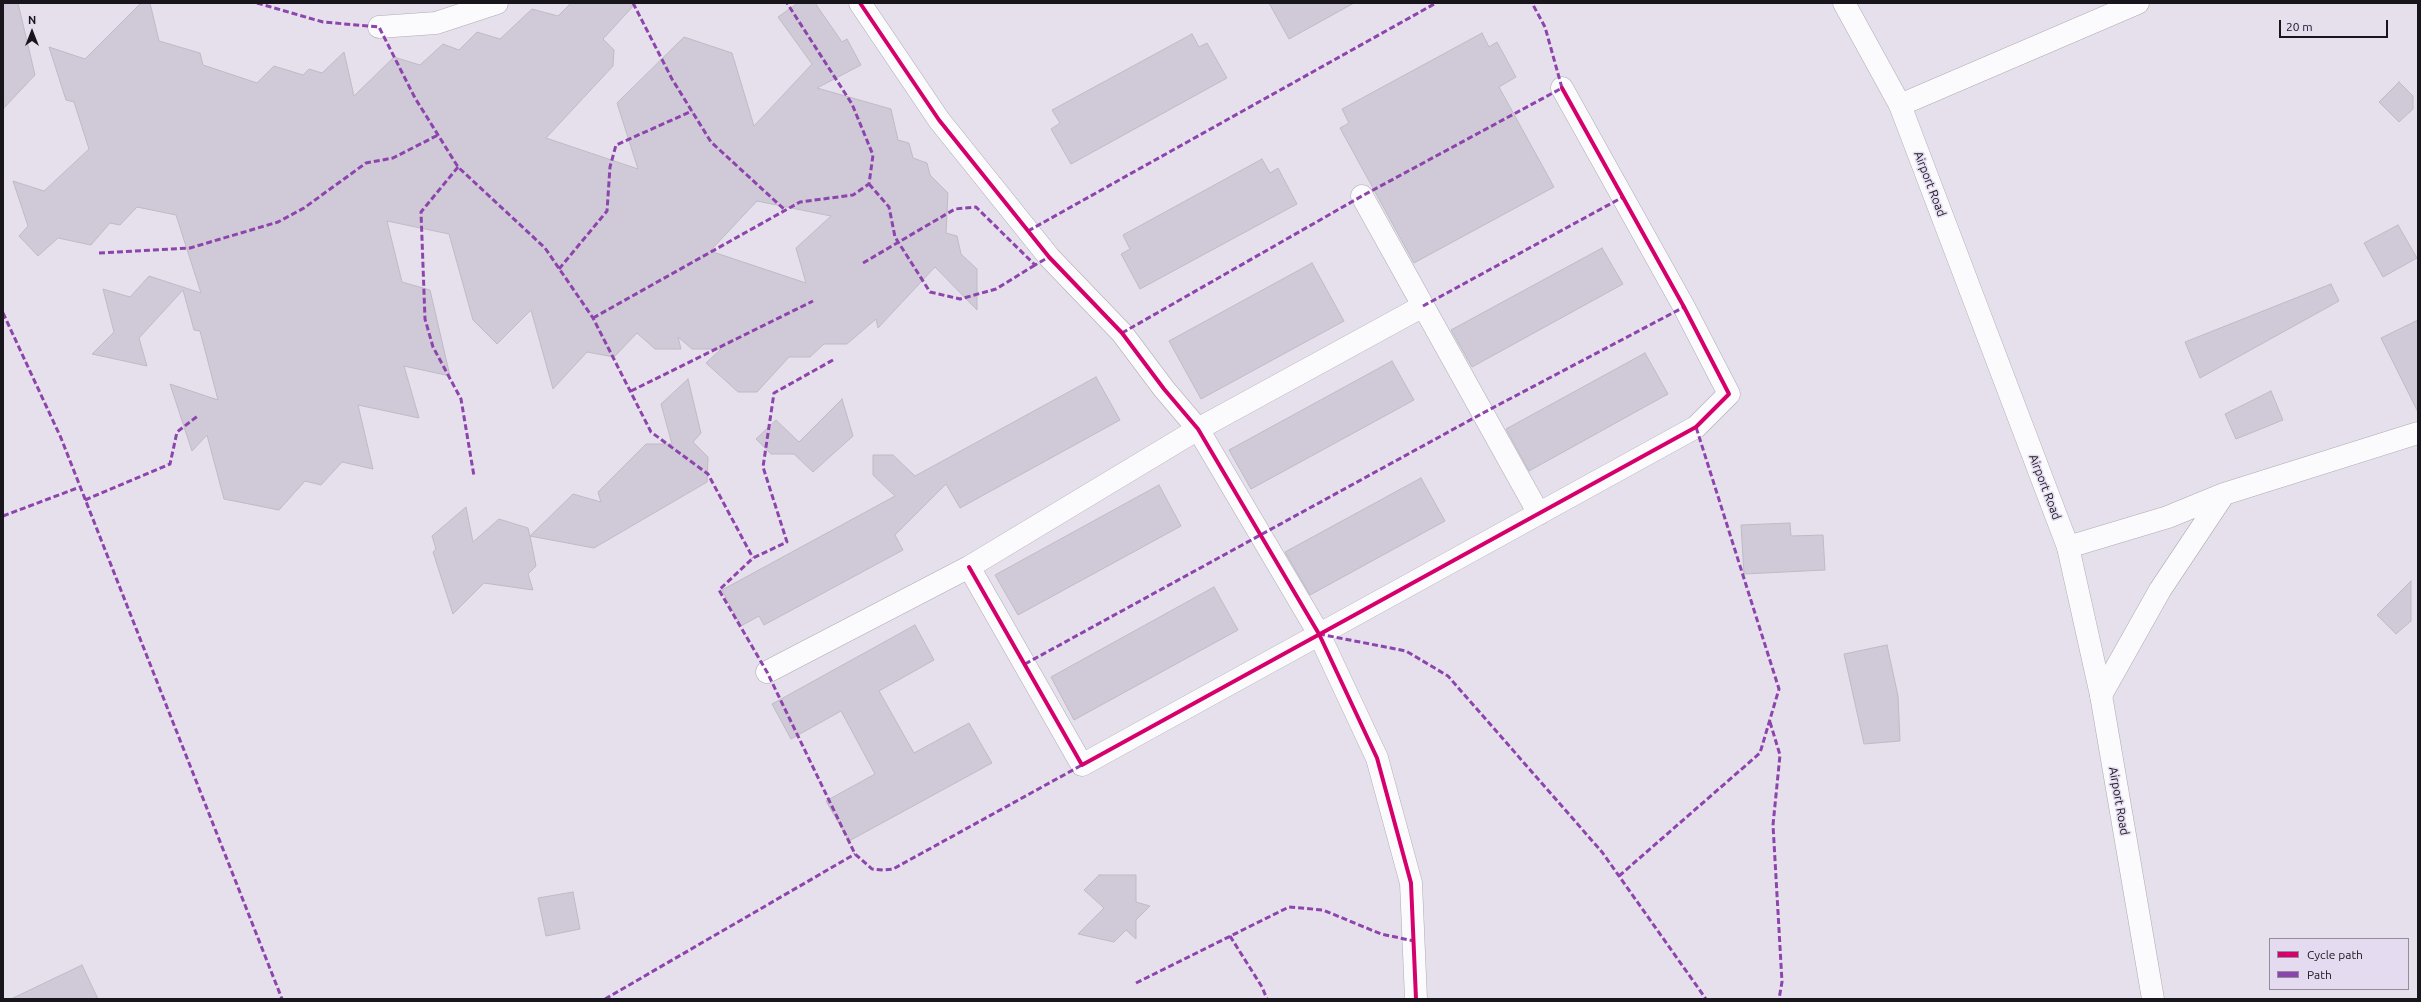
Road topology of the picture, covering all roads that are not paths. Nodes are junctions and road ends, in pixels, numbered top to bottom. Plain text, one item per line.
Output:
1 (497, 3) edge
2 (860, 3) edge
3 (1844, 3) edge
4 (2138, 3) edge
5 (379, 27) dead end
6 (1562, 88) dead end
7 (1900, 105) junction
8 (1362, 196) dead end
9 (1423, 306) junction
10 (1198, 429) junction
11 (2418, 433) edge
12 (2224, 494) junction
13 (1538, 514) junction
14 (2068, 547) junction
15 (969, 567) junction
16 (1319, 634) junction
17 (767, 672) dead end
18 (2101, 695) junction
19 (1416, 999) edge
20 (2153, 999) edge

1 - 5 street
2 - 10 street
3 - 7 street, Airport Road
4 - 7 street
6 - 13 street
7 - 14 street, Airport Road
8 - 9 street
9 - 10 street
9 - 13 street
10 - 15 street
10 - 16 street
11 - 12 street
12 - 14 street
12 - 18 street
13 - 16 street
14 - 18 street, Airport Road
15 - 16 street
15 - 17 street
16 - 19 street
18 - 20 street, Airport Road

